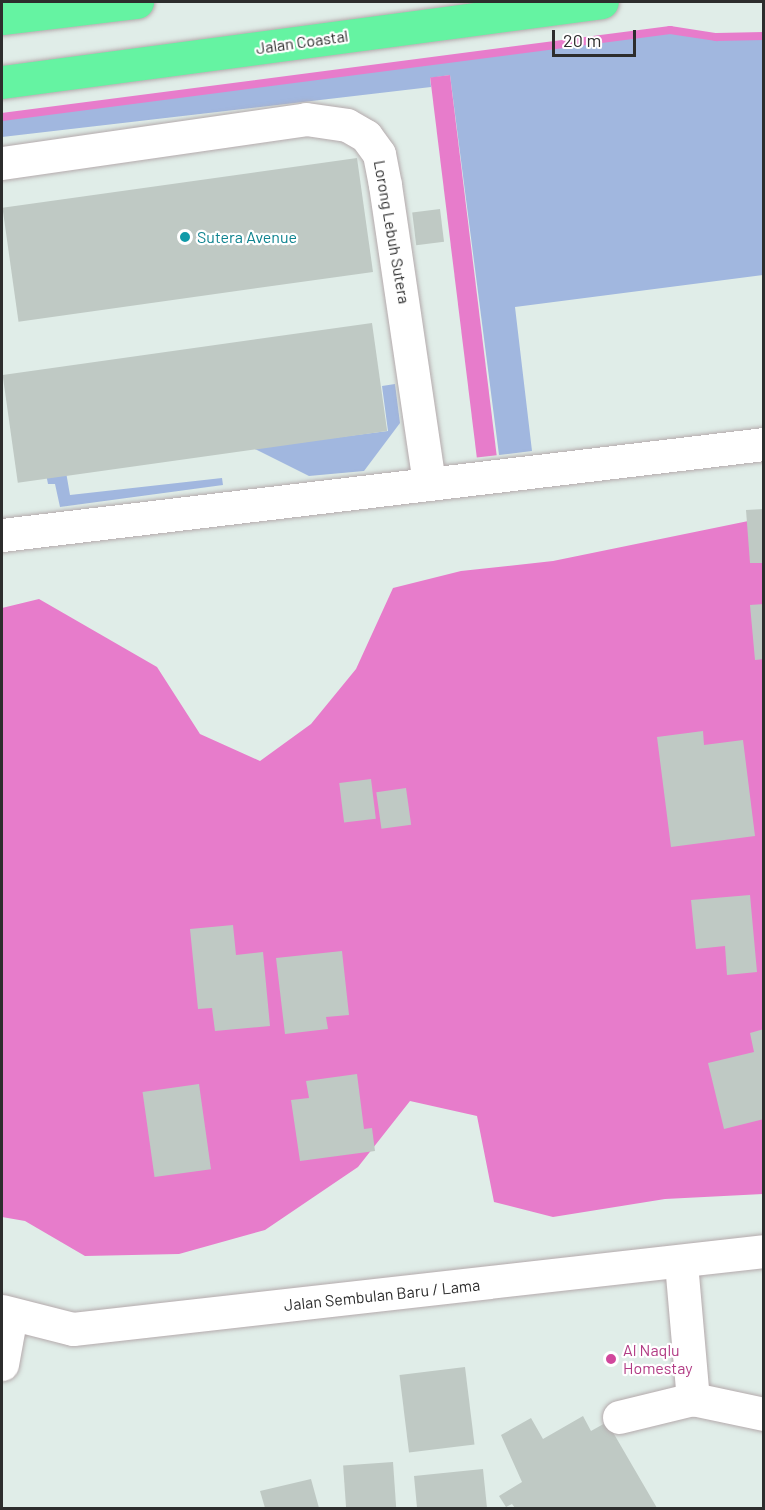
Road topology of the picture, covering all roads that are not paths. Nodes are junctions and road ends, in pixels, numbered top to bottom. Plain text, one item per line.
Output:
1 (137, 2) edge
2 (602, 2) edge
3 (2, 18) edge
4 (2, 82) edge
5 (2, 163) edge
6 (764, 444) edge
7 (429, 484) junction
8 (2, 535) edge
9 (764, 1251) edge
10 (681, 1263) junction
11 (6, 1313) edge
12 (2, 1364) edge
13 (693, 1399) junction
14 (764, 1414) edge
15 (619, 1417) dead end

1 - 3 highway
2 - 4 highway, Jalan Coastal
5 - 7 street, Lorong Lebuh Sutera
6 - 7 street
7 - 8 street
9 - 10 street, Jalan Sembulan Baru / Lama
10 - 11 street, Jalan Sembulan Baru / Lama
10 - 13 street
11 - 12 street
13 - 14 street
13 - 15 street

